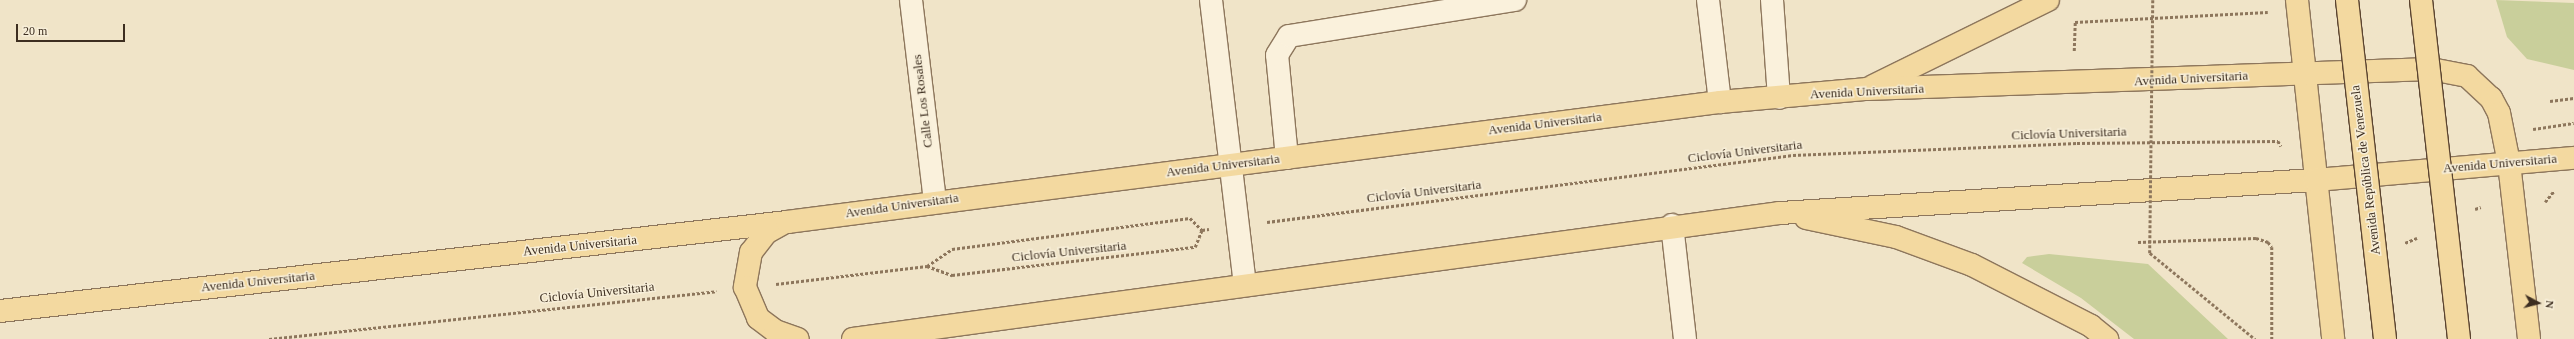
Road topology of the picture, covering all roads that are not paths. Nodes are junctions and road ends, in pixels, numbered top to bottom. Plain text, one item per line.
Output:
1 (911, 0) edge
2 (1210, 0) edge
3 (1515, 0) edge
4 (1708, 0) edge
5 (1772, 0) edge
6 (2048, 0) edge
7 (2347, 0) edge
8 (2421, 0) edge
9 (2298, 6) edge
10 (2305, 73) junction
11 (1867, 89) junction
12 (1779, 98) junction
13 (1720, 102) junction
14 (1287, 158) junction
15 (2574, 158) edge
16 (2509, 163) junction
17 (1232, 165) junction
18 (2315, 180) junction
19 (935, 201) junction
20 (1780, 213) junction
21 (787, 222) junction
22 (1672, 225) junction
23 (1245, 285) junction
24 (0, 310) edge
25 (798, 339) edge
26 (852, 339) edge
27 (1685, 339) edge
28 (2107, 339) edge
29 (2333, 339) edge
30 (2386, 339) edge
31 (2459, 339) edge
32 (2529, 339) edge

1 - 19 street, Calle Los Rosales
2 - 17 street
3 - 14 street
4 - 13 street
5 - 12 street
6 - 11 main road
7 - 30 main road, Avenida República de Venezuela, bridge
8 - 31 main road, bridge
9 - 10 main road
10 - 11 main road, Avenida Universitaria
10 - 16 main road, Avenida Universitaria
10 - 18 main road
11 - 12 main road, Avenida Universitaria
12 - 13 main road, Avenida Universitaria
13 - 14 main road, Avenida Universitaria
14 - 17 main road, Avenida Universitaria
15 - 16 main road, Avenida Universitaria
16 - 18 main road, Avenida Universitaria
16 - 32 main road
17 - 19 main road, Avenida Universitaria
17 - 23 street
18 - 20 main road, Avenida Universitaria
18 - 29 main road
19 - 21 main road, Avenida Universitaria
20 - 22 main road, Avenida Universitaria
20 - 28 main road
21 - 24 main road, Avenida Universitaria
21 - 25 main road
22 - 23 main road, Avenida Universitaria
22 - 27 street
23 - 26 main road, Avenida Universitaria

